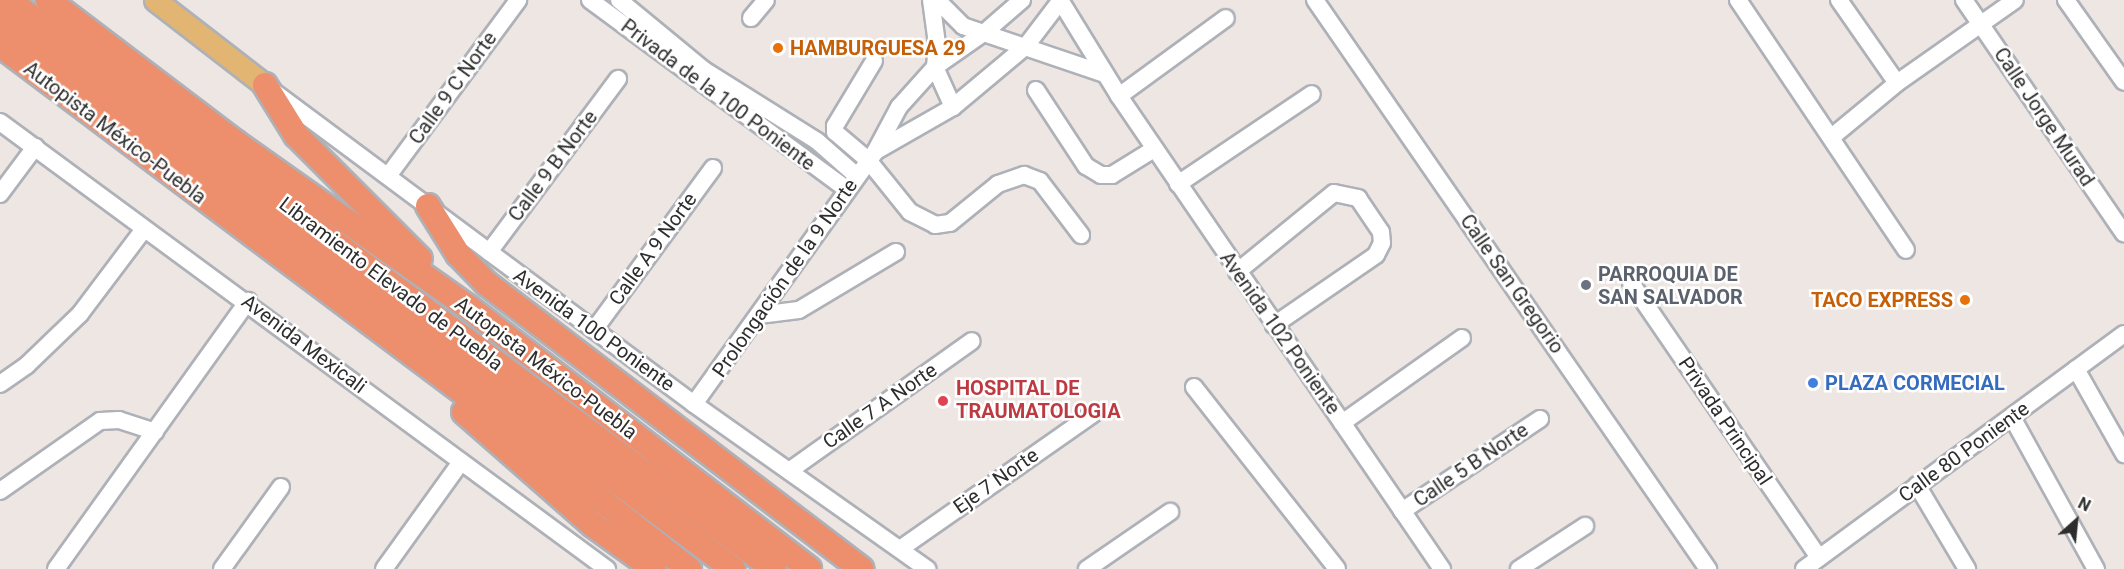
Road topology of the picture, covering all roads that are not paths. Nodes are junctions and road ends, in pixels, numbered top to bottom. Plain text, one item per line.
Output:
1 (8, 0) edge
2 (48, 0) edge
3 (155, 0) edge
4 (518, 0) edge
5 (590, 0) edge
6 (619, 0) edge
7 (766, 0) edge
8 (931, 0) edge
9 (937, 0) edge
10 (1022, 0) edge
11 (1061, 0) edge
12 (1315, 0) edge
13 (1738, 0) edge
14 (1839, 0) edge
15 (1964, 0) edge
16 (2015, 0) edge
17 (2066, 0) edge
18 (0, 18) edge
19 (751, 18) dead end
20 (1226, 18) dead end
21 (1980, 24) junction
22 (985, 32) junction
23 (0, 45) edge
24 (1026, 46) junction
25 (874, 62) dead end
26 (0, 64) edge
27 (935, 67) junction
28 (1105, 74) junction
29 (618, 79) dead end
30 (2124, 82) edge
31 (1897, 83) junction
32 (264, 85) junction
33 (1036, 90) dead end
34 (1312, 94) dead end
35 (1119, 96) junction
36 (953, 106) junction
37 (0, 122) edge
38 (1833, 136) junction
39 (35, 147) junction
40 (1154, 149) junction
41 (872, 156) junction
42 (713, 168) dead end
43 (388, 176) junction
44 (170, 177) junction
45 (851, 183) junction
46 (1178, 184) junction
47 (0, 194) edge
48 (428, 206) junction
49 (144, 229) junction
50 (2124, 234) edge
51 (1080, 235) dead end
52 (256, 240) junction
53 (1906, 250) dead end
54 (489, 252) junction
55 (896, 252) dead end
56 (1237, 272) junction
57 (1631, 284) dead end
58 (248, 301) junction
59 (468, 307) junction
60 (759, 315) junction
61 (1274, 325) junction
62 (594, 330) junction
63 (2124, 334) edge
64 (1462, 338) dead end
65 (972, 340) dead end
66 (2076, 369) junction
67 (0, 384) edge
68 (1194, 387) dead end
69 (694, 404) junction
70 (1093, 414) dead end
71 (2012, 417) junction
72 (1540, 419) dead end
73 (1342, 423) junction
74 (155, 432) junction
75 (2124, 454) edge
76 (461, 462) junction
77 (789, 471) junction
78 (1917, 485) junction
79 (281, 487) dead end
80 (0, 491) edge
81 (1402, 510) junction
82 (1170, 512) dead end
83 (1585, 526) dead end
84 (900, 549) junction
85 (1819, 558) junction
86 (56, 569) edge
87 (222, 569) edge
88 (384, 569) edge
89 (607, 569) edge
90 (654, 569) edge
91 (689, 569) edge
92 (733, 569) edge
93 (774, 569) edge
94 (809, 569) edge
95 (862, 569) edge
96 (927, 569) edge
97 (1087, 569) edge
98 (1337, 569) edge
99 (1442, 569) edge
100 (1519, 569) edge
101 (1708, 569) edge
102 (1804, 569) edge
103 (1967, 569) edge
104 (2096, 569) edge

1 - 93 highway, Libramiento Elevado de Puebla
2 - 59 highway, Autopista México-Puebla
3 - 32 main road
4 - 43 street, Calle 9 C Norte
5 - 45 street, Privada de la 100 Poniente
6 - 45 street, Privada de la 100 Poniente
7 - 19 street
8 - 27 street
9 - 22 street
10 - 22 street
11 - 24 street
11 - 28 street, Avenida 102 Poniente
12 - 101 street, Calle San Gregorio
13 - 38 street
14 - 31 street
15 - 21 street, Calle Jorge Murad
16 - 21 street
17 - 30 street
18 - 92 highway, Libramiento Elevado de Puebla
20 - 35 street
21 - 31 street
21 - 50 street, Calle Jorge Murad
22 - 24 street
22 - 27 street, Prolongación de la 9 Norte
23 - 44 highway, Autopista México-Puebla
24 - 28 street
24 - 36 street, Prolongación de la 9 Norte
25 - 41 street
26 - 44 highway
27 - 36 street
27 - 41 street, Prolongación de la 9 Norte
28 - 35 street, Avenida 102 Poniente
29 - 54 street, Calle 9 B Norte
31 - 38 street
32 - 43 street, Avenida 100 Poniente
32 - 59 highway
33 - 40 street
34 - 46 street
35 - 40 street, Avenida 102 Poniente
36 - 41 street, Prolongación de la 9 Norte
37 - 39 street, Avenida Mexicali
38 - 53 street
39 - 47 street
39 - 49 street, Avenida Mexicali
40 - 46 street, Avenida 102 Poniente
41 - 45 street, Prolongación de la 9 Norte
41 - 51 street
42 - 62 street, Calle A 9 Norte
43 - 48 street, Avenida 100 Poniente
44 - 52 highway, Autopista México-Puebla
45 - 60 street, Prolongación de la 9 Norte
46 - 56 street, Avenida 102 Poniente
48 - 54 street, Avenida 100 Poniente
48 - 95 highway
49 - 58 street, Avenida Mexicali
49 - 67 street
52 - 90 highway
52 - 91 highway, Autopista México-Puebla
54 - 62 street, Avenida 100 Poniente
55 - 60 street
56 - 61 street, Avenida 102 Poniente
56 - 61 street
57 - 85 street, Privada Principal
58 - 74 street
58 - 76 street, Avenida Mexicali
59 - 94 highway, Autopista México-Puebla
60 - 69 street, Prolongación de la 9 Norte
61 - 73 street, Avenida 102 Poniente
62 - 69 street, Avenida 100 Poniente
63 - 66 street, Calle 80 Poniente
64 - 73 street
65 - 77 street, Calle 7 A Norte
66 - 71 street, Calle 80 Poniente
66 - 75 street
68 - 98 street
69 - 77 street, Avenida 100 Poniente
70 - 84 street, Eje 7 Norte
71 - 78 street, Calle 80 Poniente
71 - 104 street
72 - 81 street, Calle 5 B Norte
73 - 81 street, Avenida 102 Poniente
74 - 80 street
74 - 86 street
76 - 88 street
76 - 89 street, Avenida Mexicali
77 - 84 street, Avenida 100 Poniente
78 - 85 street, Calle 80 Poniente
78 - 103 street
79 - 87 street
81 - 99 street, Avenida 102 Poniente
82 - 97 street
83 - 100 street
84 - 96 street, Avenida 100 Poniente
85 - 102 street, Calle 80 Poniente

